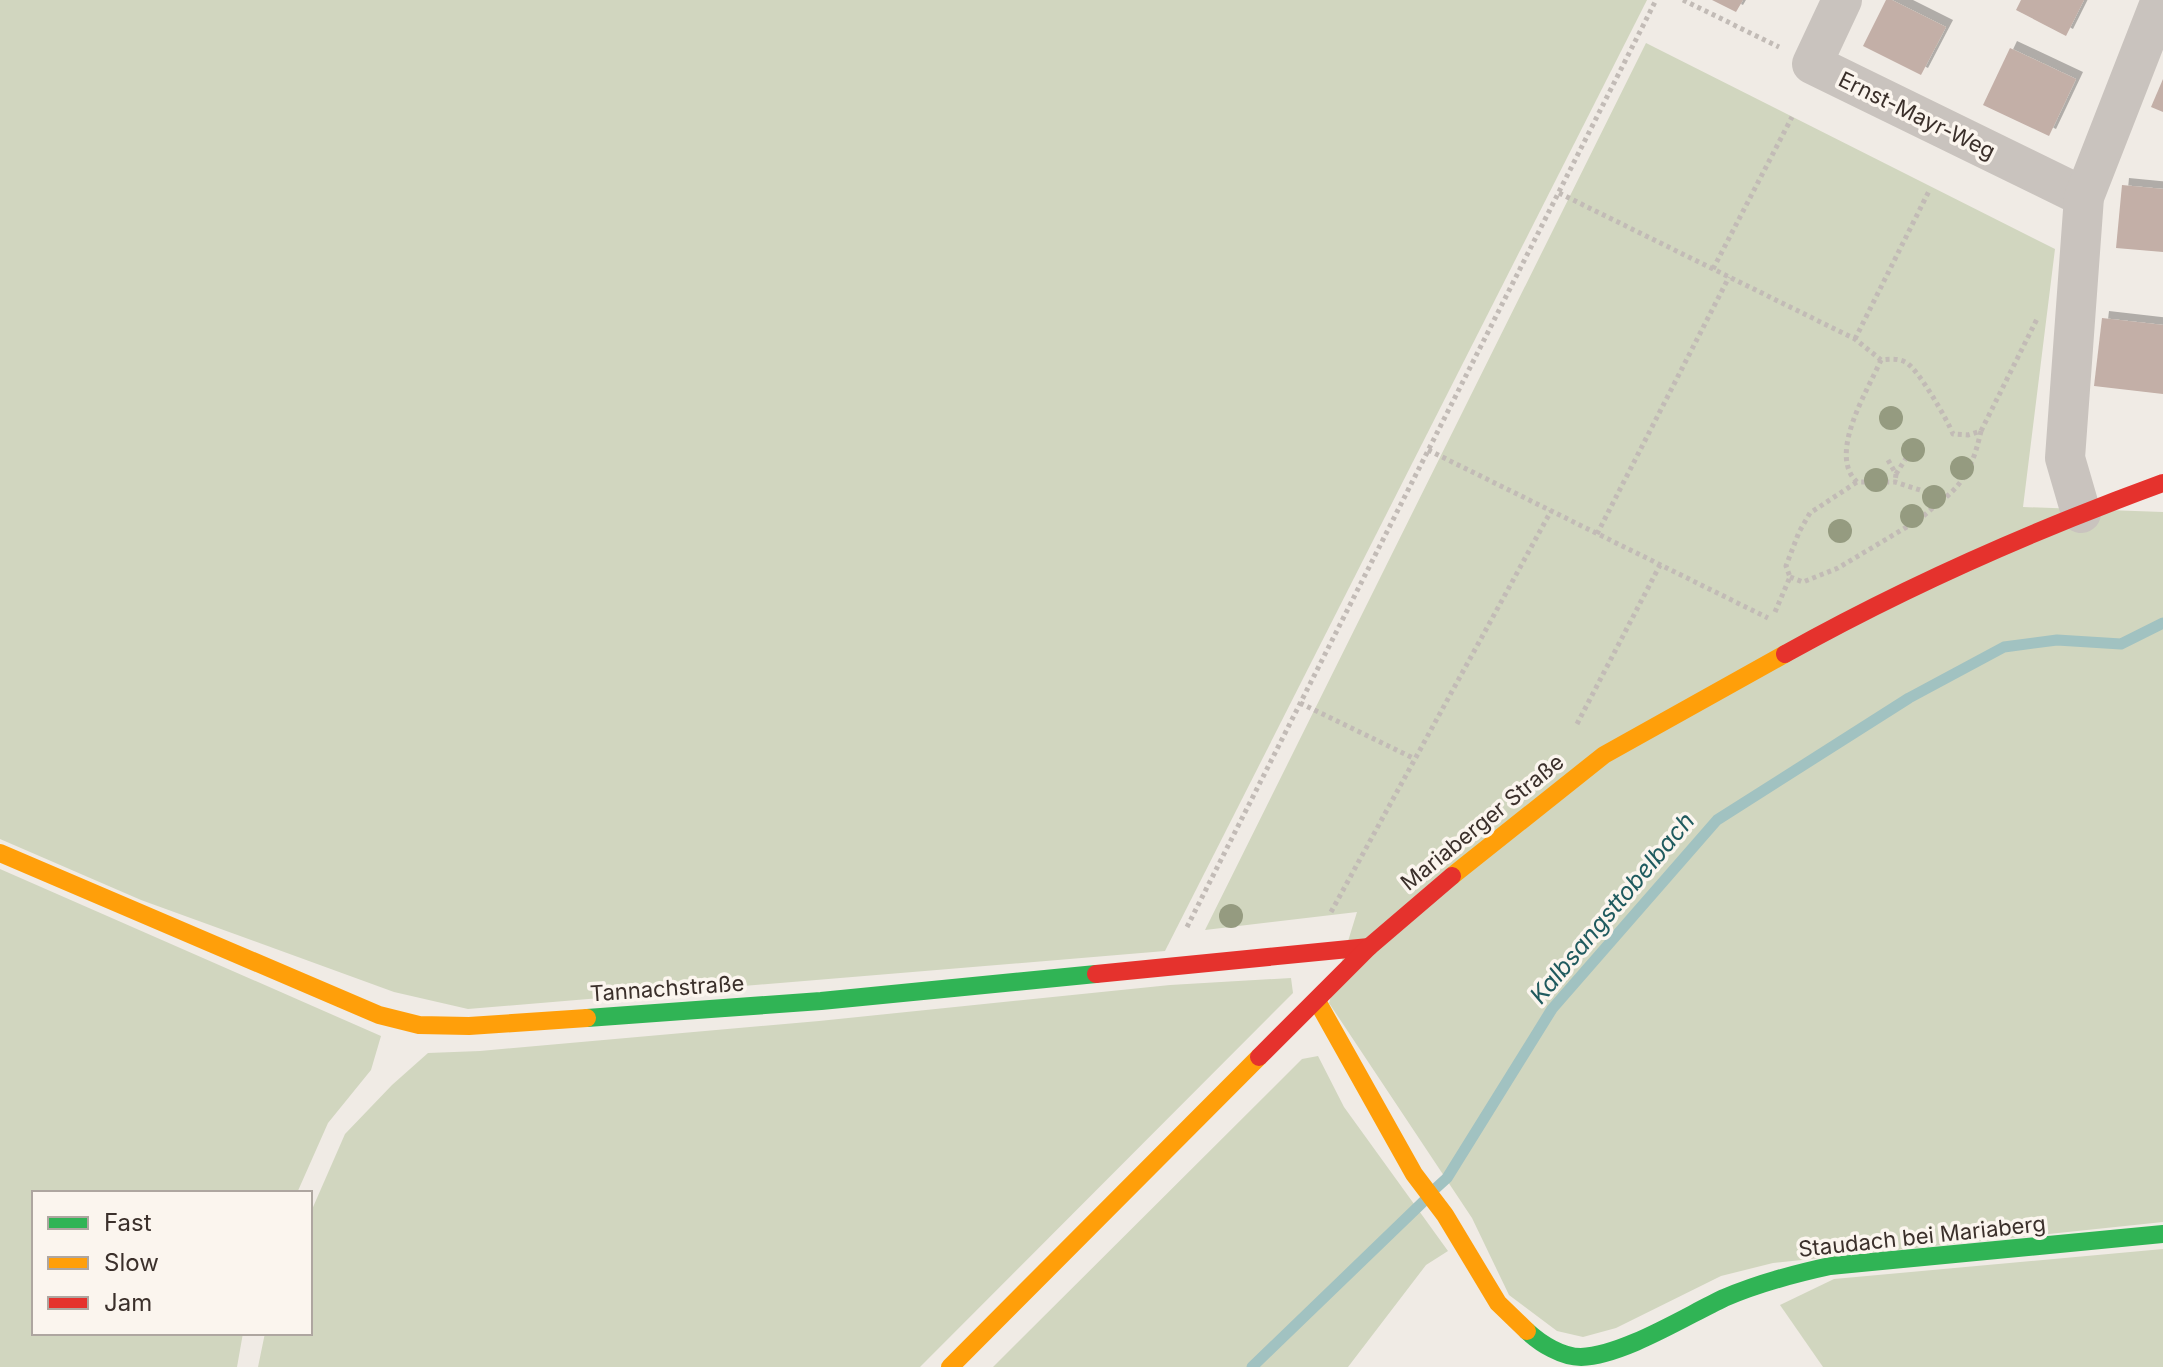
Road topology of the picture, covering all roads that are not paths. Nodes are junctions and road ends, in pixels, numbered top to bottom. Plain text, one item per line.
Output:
1 (1842, 0) edge
2 (2161, 0) edge
3 (2084, 197) junction
4 (2163, 483) edge
5 (2081, 513) junction
6 (0, 853) edge
7 (1369, 947) junction
8 (1317, 1001) junction
9 (2163, 1234) edge
10 (950, 1367) edge

1 - 3 street, Ernst-Mayr-Weg
2 - 3 street
3 - 5 street
4 - 5 street, Mariaberger Straße
5 - 7 street, Mariaberger Straße
6 - 7 street, Tannachstraße
7 - 8 street, Mariaberger Straße
8 - 9 street, Staudach bei Mariaberg
8 - 10 street, Mariaberger Straße

